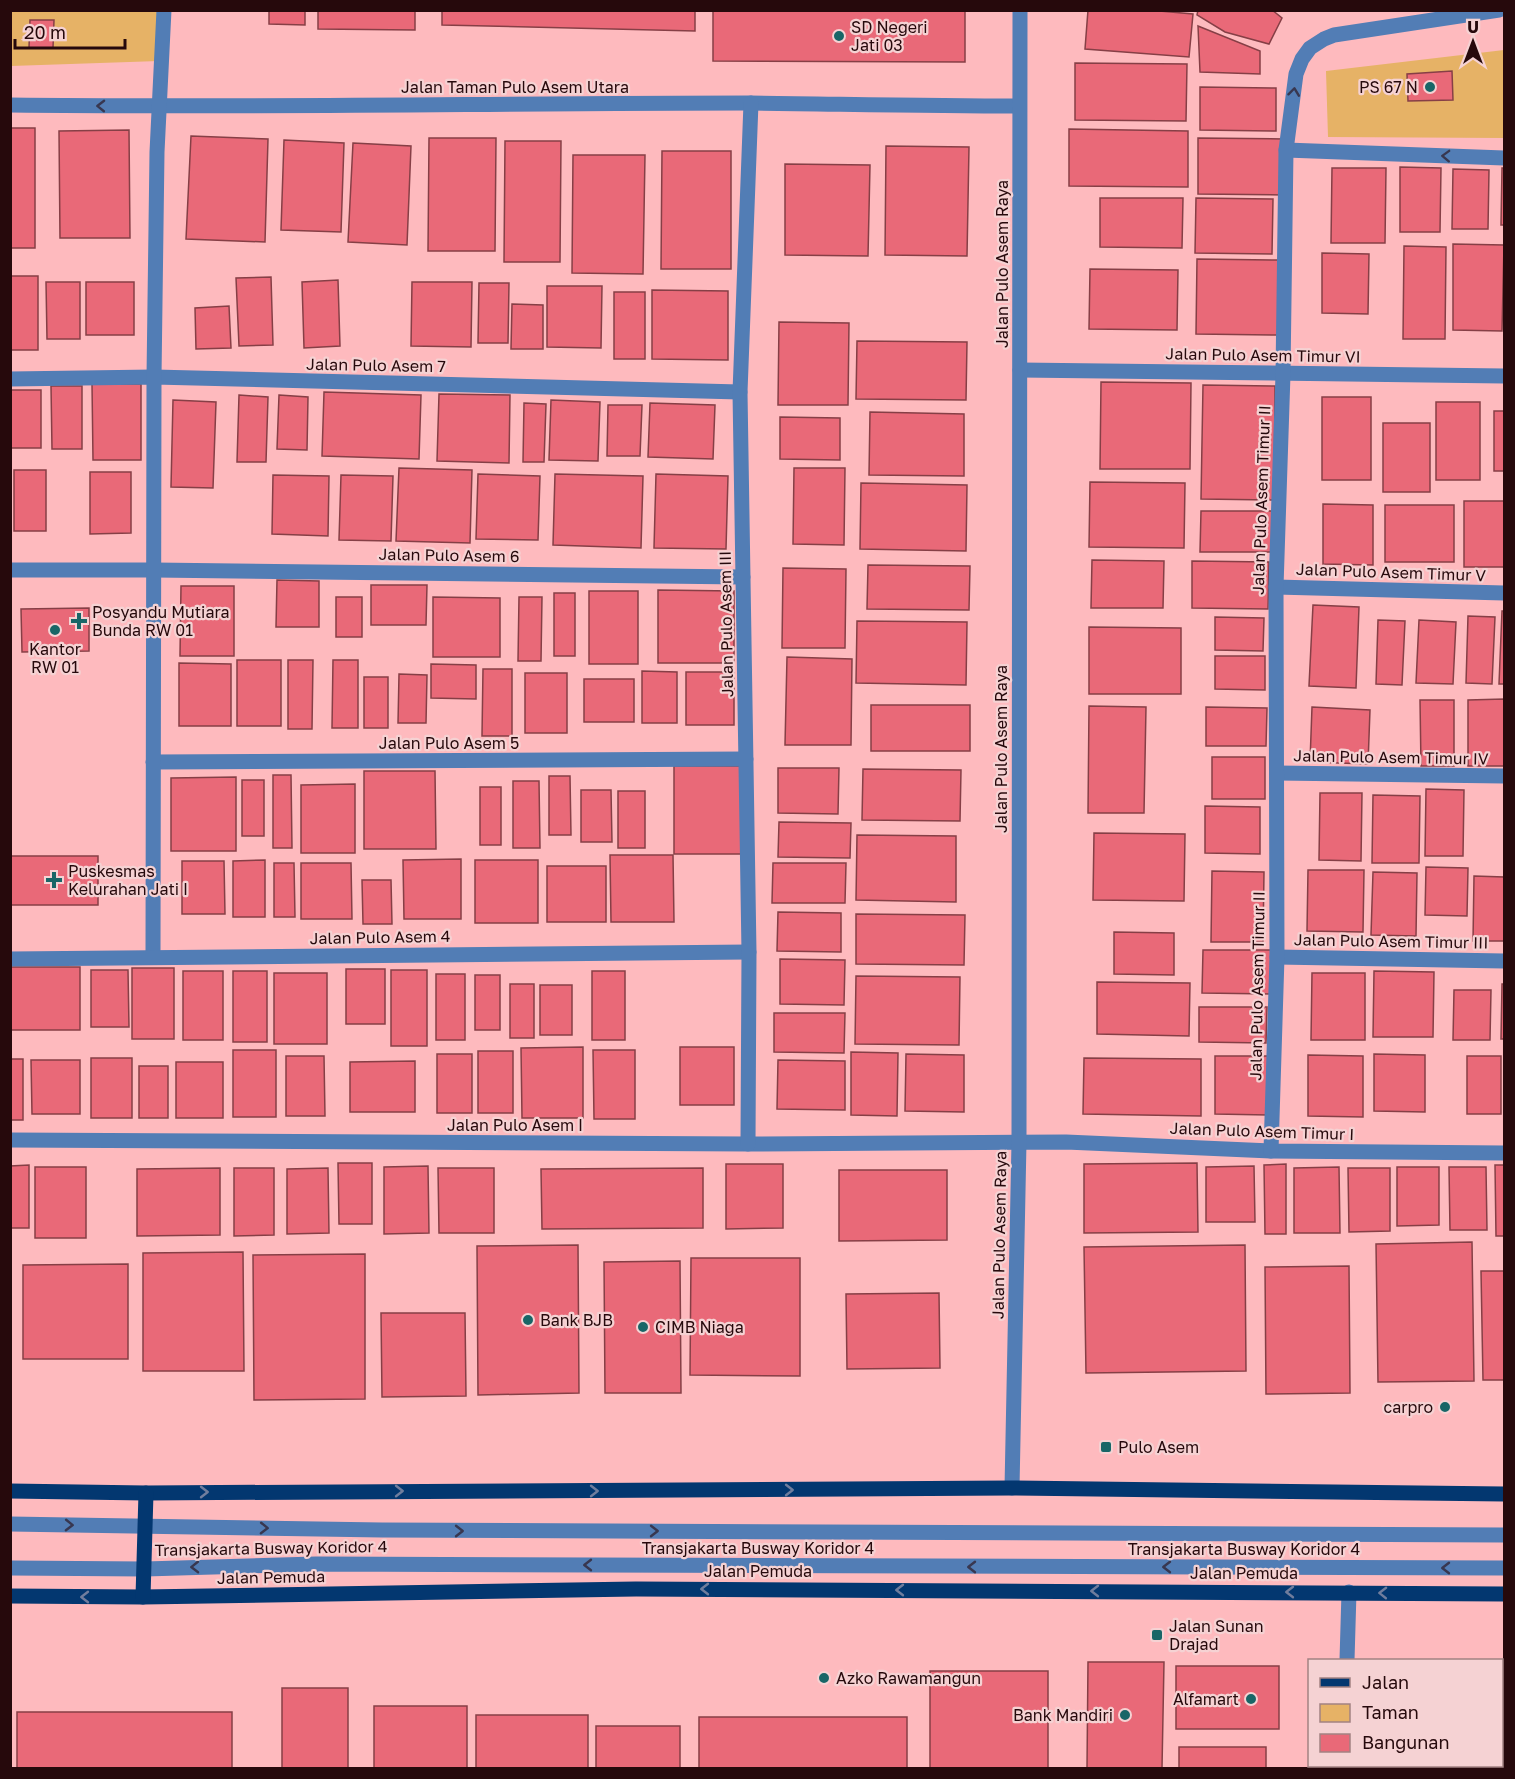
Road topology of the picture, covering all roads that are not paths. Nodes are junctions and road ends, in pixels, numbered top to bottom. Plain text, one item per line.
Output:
1 (164, 10) edge
2 (1020, 10) edge
3 (1499, 10) edge
4 (751, 103) junction
5 (10, 105) edge
6 (1019, 106) junction
7 (160, 107) junction
8 (1286, 150) junction
9 (1504, 158) edge
10 (1020, 370) junction
11 (1283, 374) junction
12 (1504, 376) edge
13 (154, 377) junction
14 (10, 379) edge
15 (740, 392) junction
16 (10, 570) edge
17 (154, 570) junction
18 (743, 577) junction
19 (1276, 587) junction
20 (1504, 593) edge
21 (746, 759) junction
22 (153, 762) junction
23 (1277, 773) junction
24 (1504, 776) edge
25 (749, 952) junction
26 (153, 957) junction
27 (1277, 957) junction
28 (10, 959) edge
29 (1504, 961) edge
30 (10, 1140) edge
31 (1019, 1142) junction
32 (748, 1144) junction
33 (1271, 1151) junction
34 (1504, 1153) edge
35 (1012, 1488) junction
36 (10, 1491) edge
37 (146, 1493) junction
38 (1504, 1494) edge
39 (10, 1524) edge
40 (145, 1527) junction
41 (1504, 1535) edge
42 (10, 1568) edge
43 (1504, 1568) edge
44 (145, 1569) junction
45 (1349, 1592) junction
46 (1504, 1594) edge
47 (10, 1596) edge
48 (143, 1597) junction
49 (1347, 1659) edge

1 - 7 street
2 - 6 street, Jalan Pulo Asem Raya
8 -> 3 street, Jalan Pulo Asem Timur II
4 - 6 street, Jalan Taman Pulo Asem Utara
4 - 7 street, Jalan Taman Pulo Asem Utara
4 - 15 street, Jalan Pulo Asem III
7 -> 5 street, Jalan Taman Pulo Asem Utara
6 - 10 street, Jalan Pulo Asem Raya
7 - 13 street
9 -> 8 street
8 - 11 street, Jalan Pulo Asem Timur II
10 - 11 street, Jalan Pulo Asem Timur VI
10 - 31 street, Jalan Pulo Asem Raya
11 - 12 street, Jalan Pulo Asem Timur VI
11 - 19 street, Jalan Pulo Asem Timur II
13 - 14 street, Jalan Pulo Asem 7
13 - 15 street, Jalan Pulo Asem 7
13 - 17 street
15 - 18 street, Jalan Pulo Asem III
16 - 17 street, Jalan Pulo Asem 6
17 - 18 street, Jalan Pulo Asem 6
17 - 22 street
18 - 21 street, Jalan Pulo Asem III
19 - 20 street, Jalan Pulo Asem Timur V
19 - 23 street, Jalan Pulo Asem Timur II
21 - 22 street, Jalan Pulo Asem 5
21 - 25 street, Jalan Pulo Asem III
22 - 26 street
23 - 24 street, Jalan Pulo Asem Timur IV
23 - 27 street, Jalan Pulo Asem Timur II
25 - 26 street, Jalan Pulo Asem 4
25 - 32 street, Jalan Pulo Asem III
26 - 28 street, Jalan Pulo Asem 4
27 - 29 street, Jalan Pulo Asem Timur III
27 - 33 street, Jalan Pulo Asem Timur II
30 - 32 street, Jalan Pulo Asem I
31 - 32 street, Jalan Pulo Asem I
31 - 33 street, Jalan Pulo Asem Timur I
31 - 35 street, Jalan Pulo Asem Raya
33 - 34 street, Jalan Pulo Asem Timur I
37 -> 35 main road
35 - 38 main road
36 - 37 main road
37 - 40 main road
39 -> 40 street, Transjakarta Busway Koridor 4
40 -> 41 street, Transjakarta Busway Koridor 4
40 - 44 main road
42 - 44 street, Transjakarta Busway Koridor 4
43 -> 44 street, Transjakarta Busway Koridor 4
44 - 48 main road
46 -> 45 main road, Jalan Pemuda
45 -> 48 main road, Jalan Pemuda
45 - 49 street
48 -> 47 main road, Jalan Pemuda

